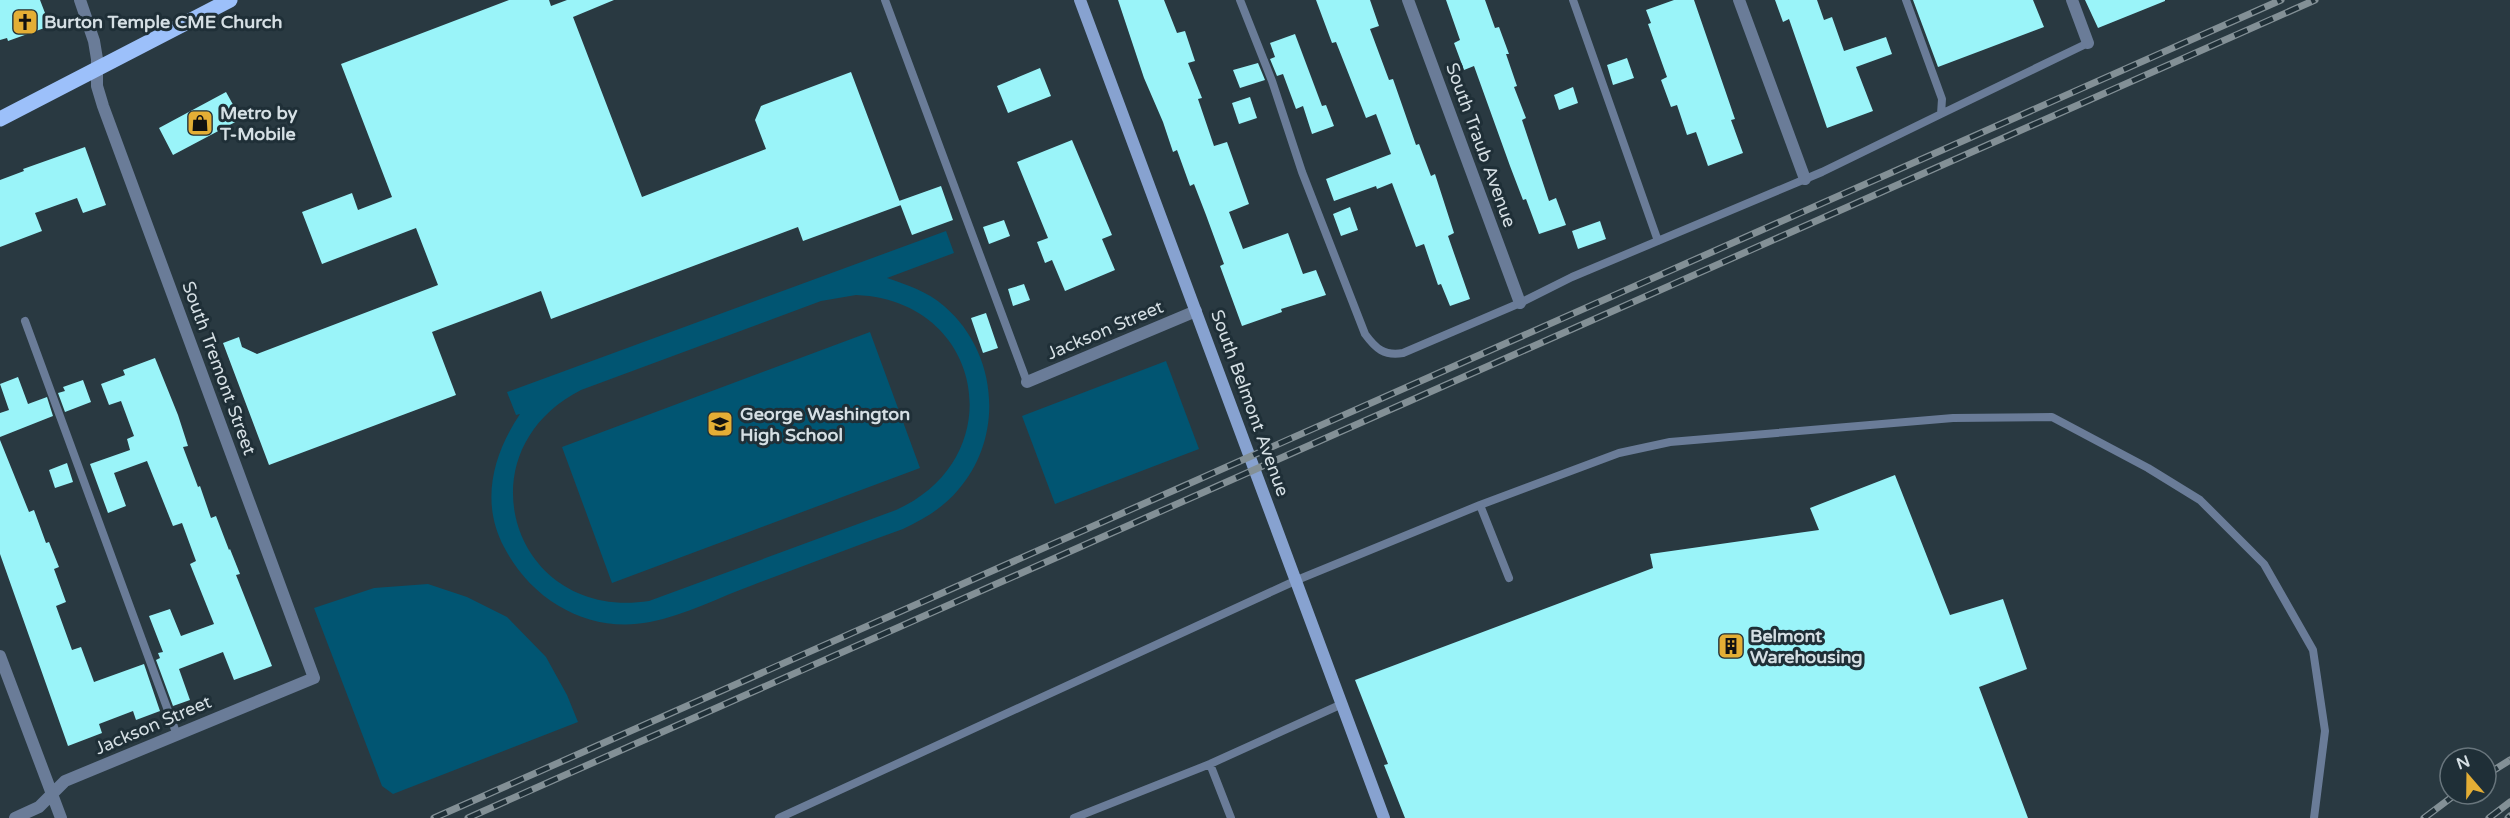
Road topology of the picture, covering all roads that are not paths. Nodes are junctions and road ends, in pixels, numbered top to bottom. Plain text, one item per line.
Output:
1 (80, 0) edge
2 (230, 0) edge
3 (885, 0) edge
4 (1080, 0) edge
5 (1240, 0) edge
6 (1408, 0) edge
7 (1573, 0) edge
8 (1739, 0) edge
9 (1906, 0) edge
10 (2072, 0) edge
11 (2088, 43) joint
12 (97, 69) junction
13 (1941, 114) junction
14 (0, 119) edge
15 (1805, 179) junction
16 (1658, 241) junction
17 (1520, 303) junction
18 (1196, 311) junction
19 (26, 321) dead end
20 (1027, 382) joint
21 (1480, 505) junction
22 (1509, 578) dead end
23 (1297, 580) junction
24 (0, 656) edge
25 (314, 678) joint
26 (1342, 704) junction
27 (177, 735) junction
28 (1210, 764) junction
29 (51, 794) junction
30 (15, 818) edge
31 (61, 818) edge
32 (779, 818) edge
33 (1074, 818) edge
34 (1231, 818) edge
35 (1384, 818) edge
36 (2314, 818) edge

1 - 12 street, South Tremont Street
2 - 12 main road
3 - 20 lane
4 - 18 main road, South Belmont Avenue
5 - 17 lane
6 - 17 street, South Traub Avenue
7 - 16 lane
8 - 15 street
9 - 13 lane
10 - 11 street
11 - 13 lane
12 - 14 main road
12 - 25 street, South Tremont Street
13 - 15 lane
15 - 16 lane
16 - 17 lane
18 - 20 street, Jackson Street
18 - 23 main road, South Belmont Avenue
19 - 27 lane
21 - 22 lane
21 - 23 lane
21 - 36 lane
23 - 26 main road, South Belmont Avenue
23 - 32 lane
24 - 29 street
25 - 27 street, Jackson Street
26 - 28 lane
26 - 35 main road, South Belmont Avenue
27 - 29 street, Jackson Street
28 - 33 lane
28 - 34 lane
29 - 30 street, Jackson Street
29 - 31 street

